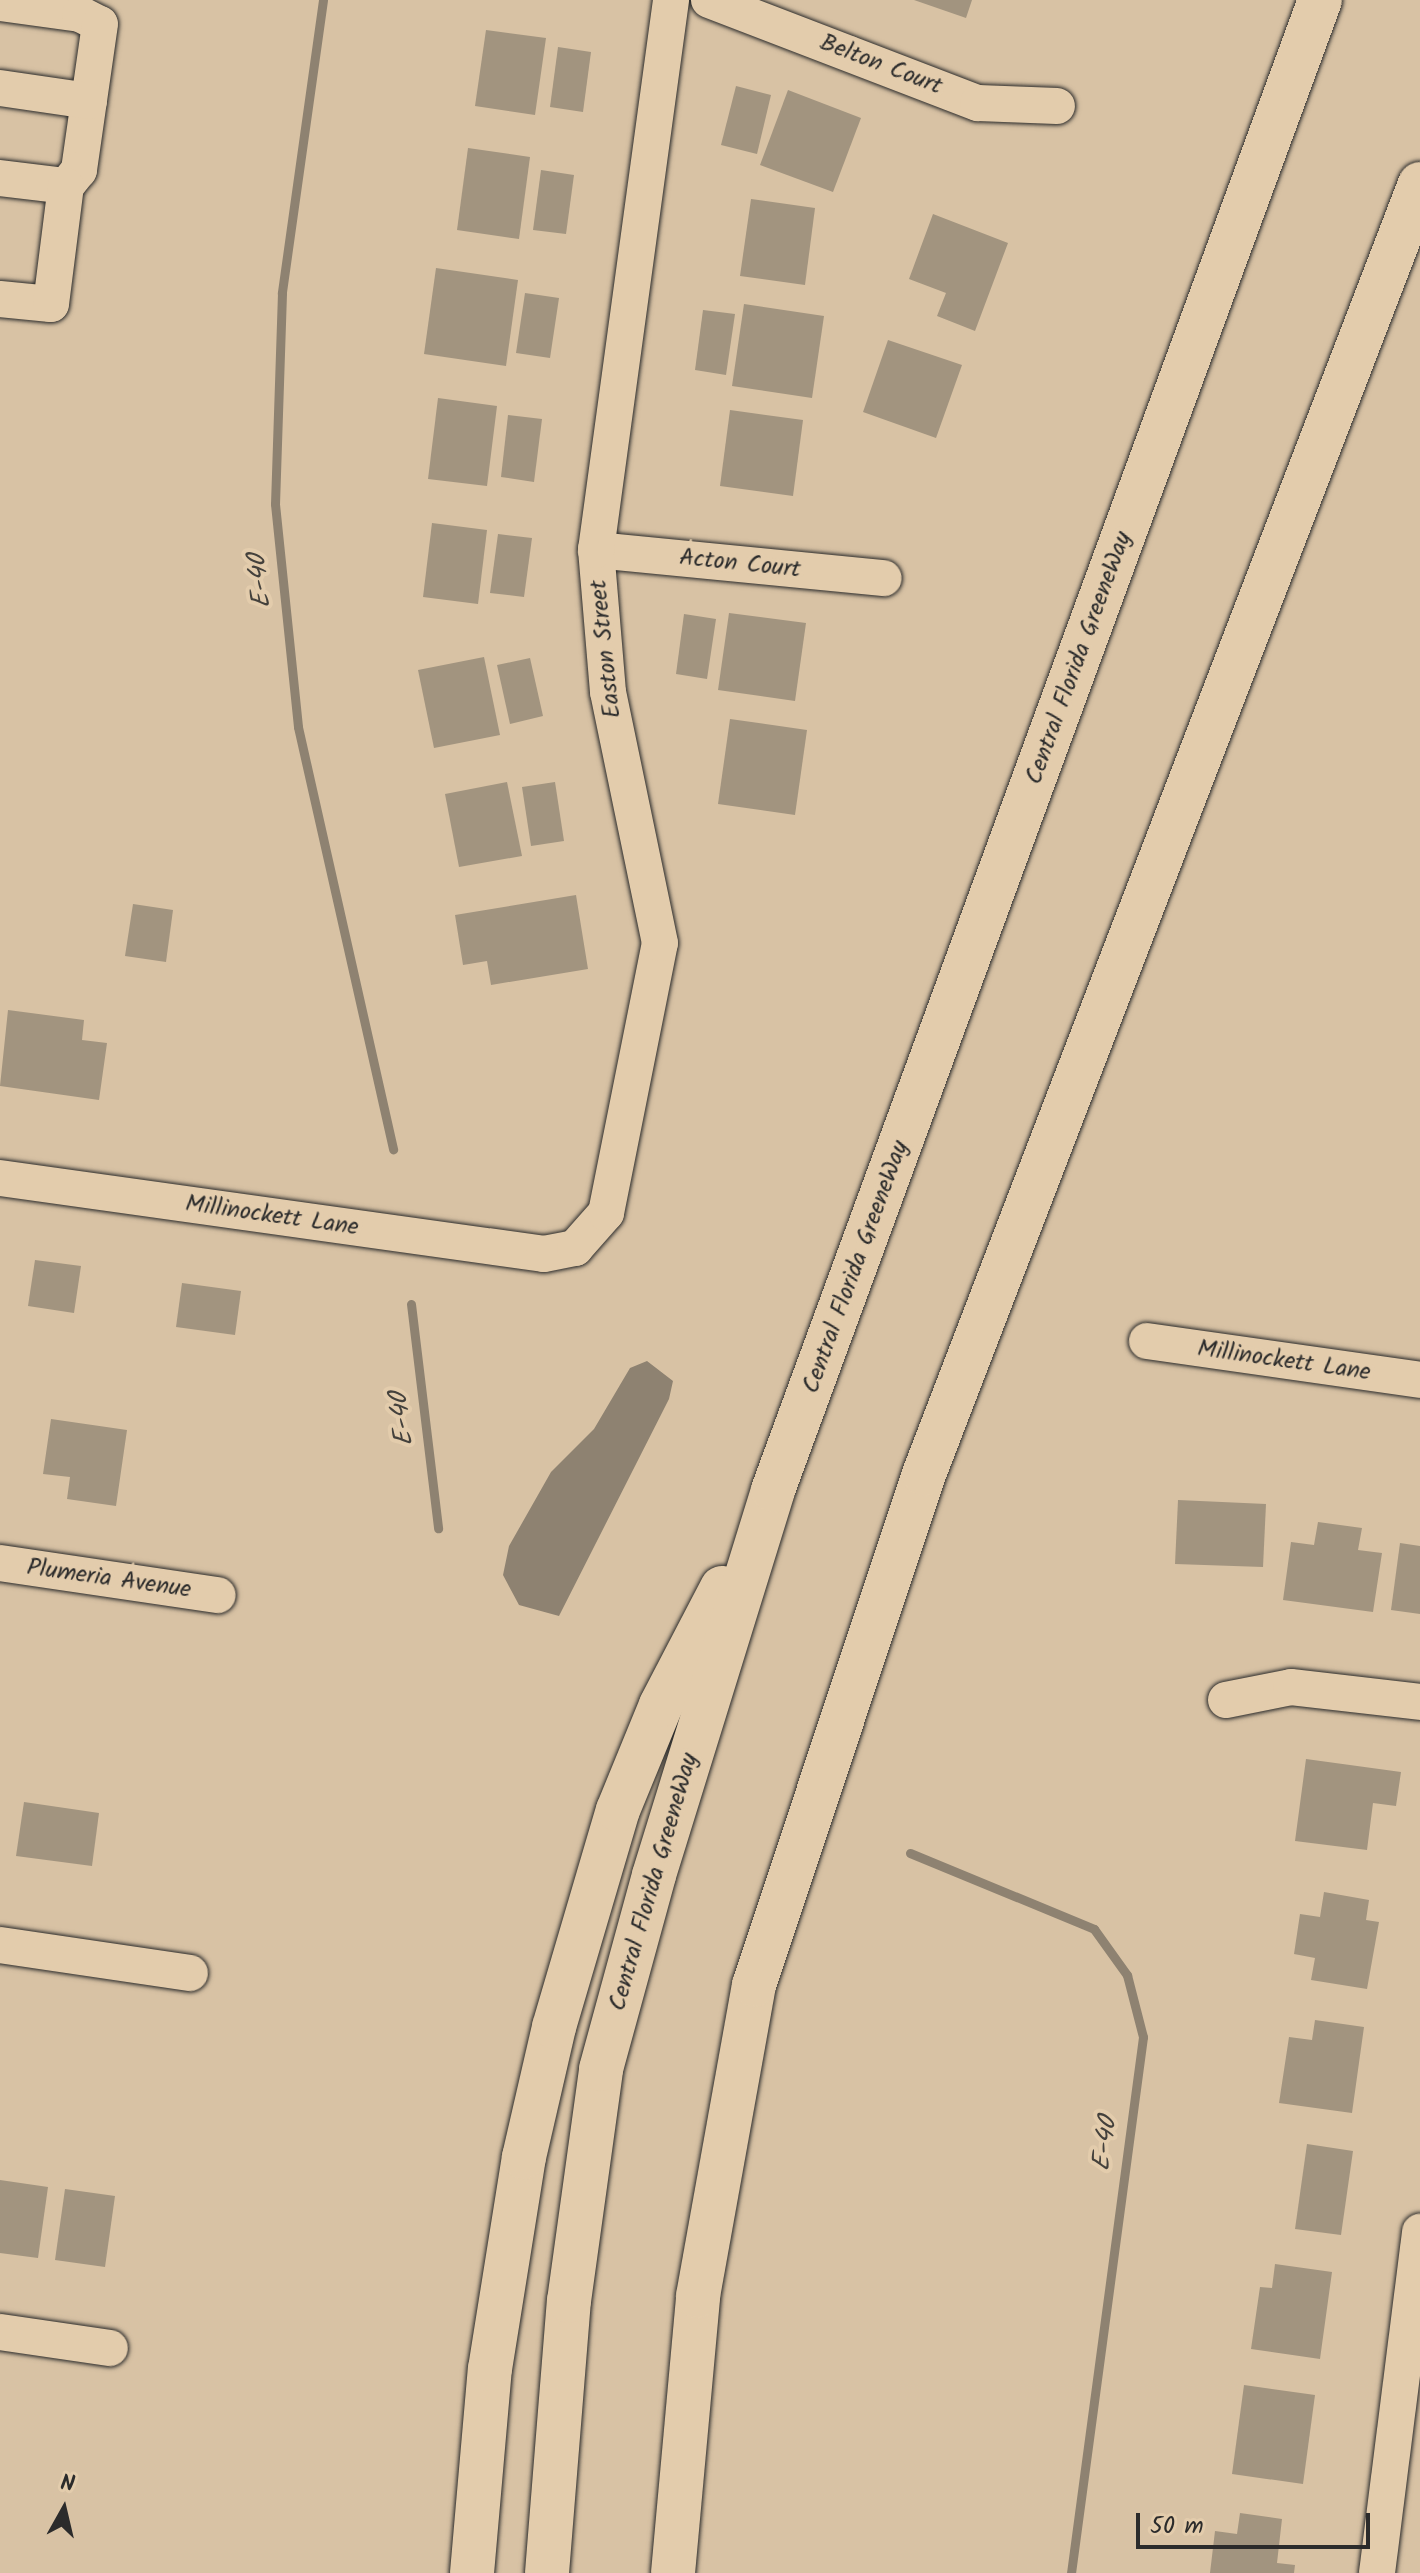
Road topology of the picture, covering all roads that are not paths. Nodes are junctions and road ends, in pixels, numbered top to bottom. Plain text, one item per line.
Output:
1 (671, 0) edge
2 (709, 0) edge
3 (1320, 0) edge
4 (0, 3) edge
5 (0, 88) edge
6 (89, 101) junction
7 (1057, 106) dead end
8 (0, 178) edge
9 (1420, 184) edge
10 (66, 186) junction
11 (0, 299) edge
12 (596, 550) junction
13 (884, 578) dead end
14 (0, 1178) edge
15 (544, 1254) joint
16 (1147, 1341) dead end
17 (1420, 1380) edge
18 (773, 1490) junction
19 (0, 1563) edge
20 (218, 1595) dead end
21 (1226, 1700) dead end
22 (1420, 1702) edge
23 (0, 1945) edge
24 (190, 1973) dead end
25 (1420, 2232) edge
26 (0, 2332) edge
27 (110, 2348) dead end
28 (472, 2573) edge
29 (547, 2573) edge
30 (673, 2573) edge
31 (1377, 2573) edge

1 - 12 street, Easton Street
2 - 7 street, Belton Court
3 - 18 highway, Central Florida GreeneWay
4 - 6 street
5 - 6 street
6 - 10 street
8 - 10 street
9 - 30 highway
10 - 11 street
12 - 13 street, Acton Court
12 - 15 street, Easton Street
14 - 15 street, Millinockett Lane
16 - 17 street, Millinockett Lane
18 - 28 highway
18 - 29 highway, Central Florida GreeneWay
19 - 20 street, Plumeria Avenue
21 - 22 street
23 - 24 street
25 - 31 street
26 - 27 street

